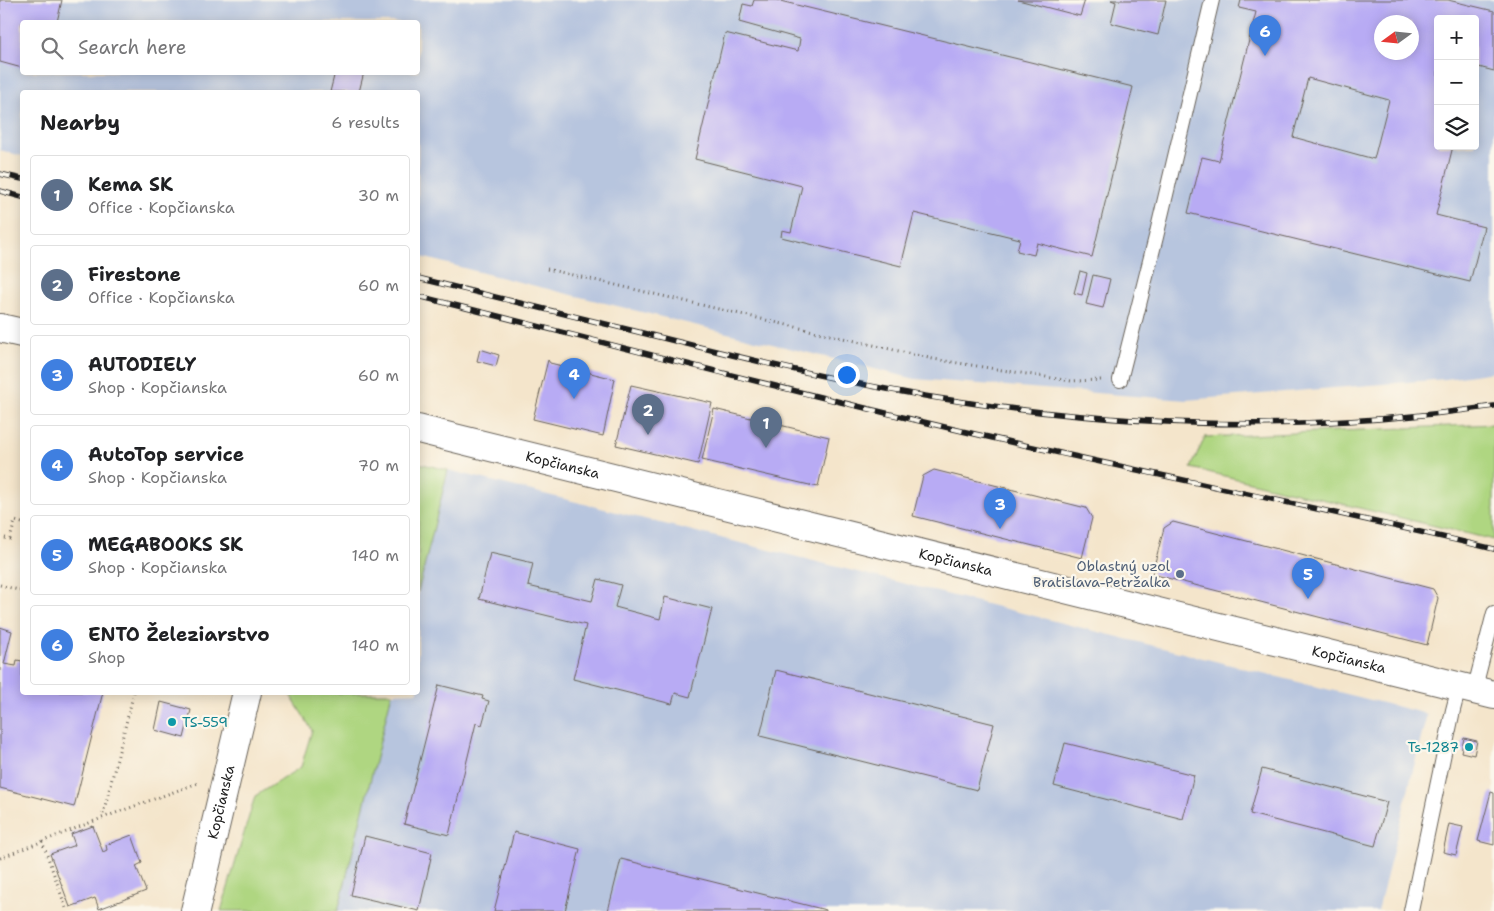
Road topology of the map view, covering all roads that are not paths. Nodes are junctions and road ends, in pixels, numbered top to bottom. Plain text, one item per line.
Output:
1 (1212, 0) edge
2 (0, 328) edge
3 (20, 333) edge
4 (1120, 380) road end
5 (420, 429) edge
6 (1494, 613) edge
7 (1476, 691) edge
8 (246, 695) edge
9 (195, 911) edge
10 (1411, 911) edge

1 - 4 lane
2 - 3 street
5 - 7 street, Kopčianska
6 - 7 lane
7 - 10 lane
8 - 9 street, Kopčianska

